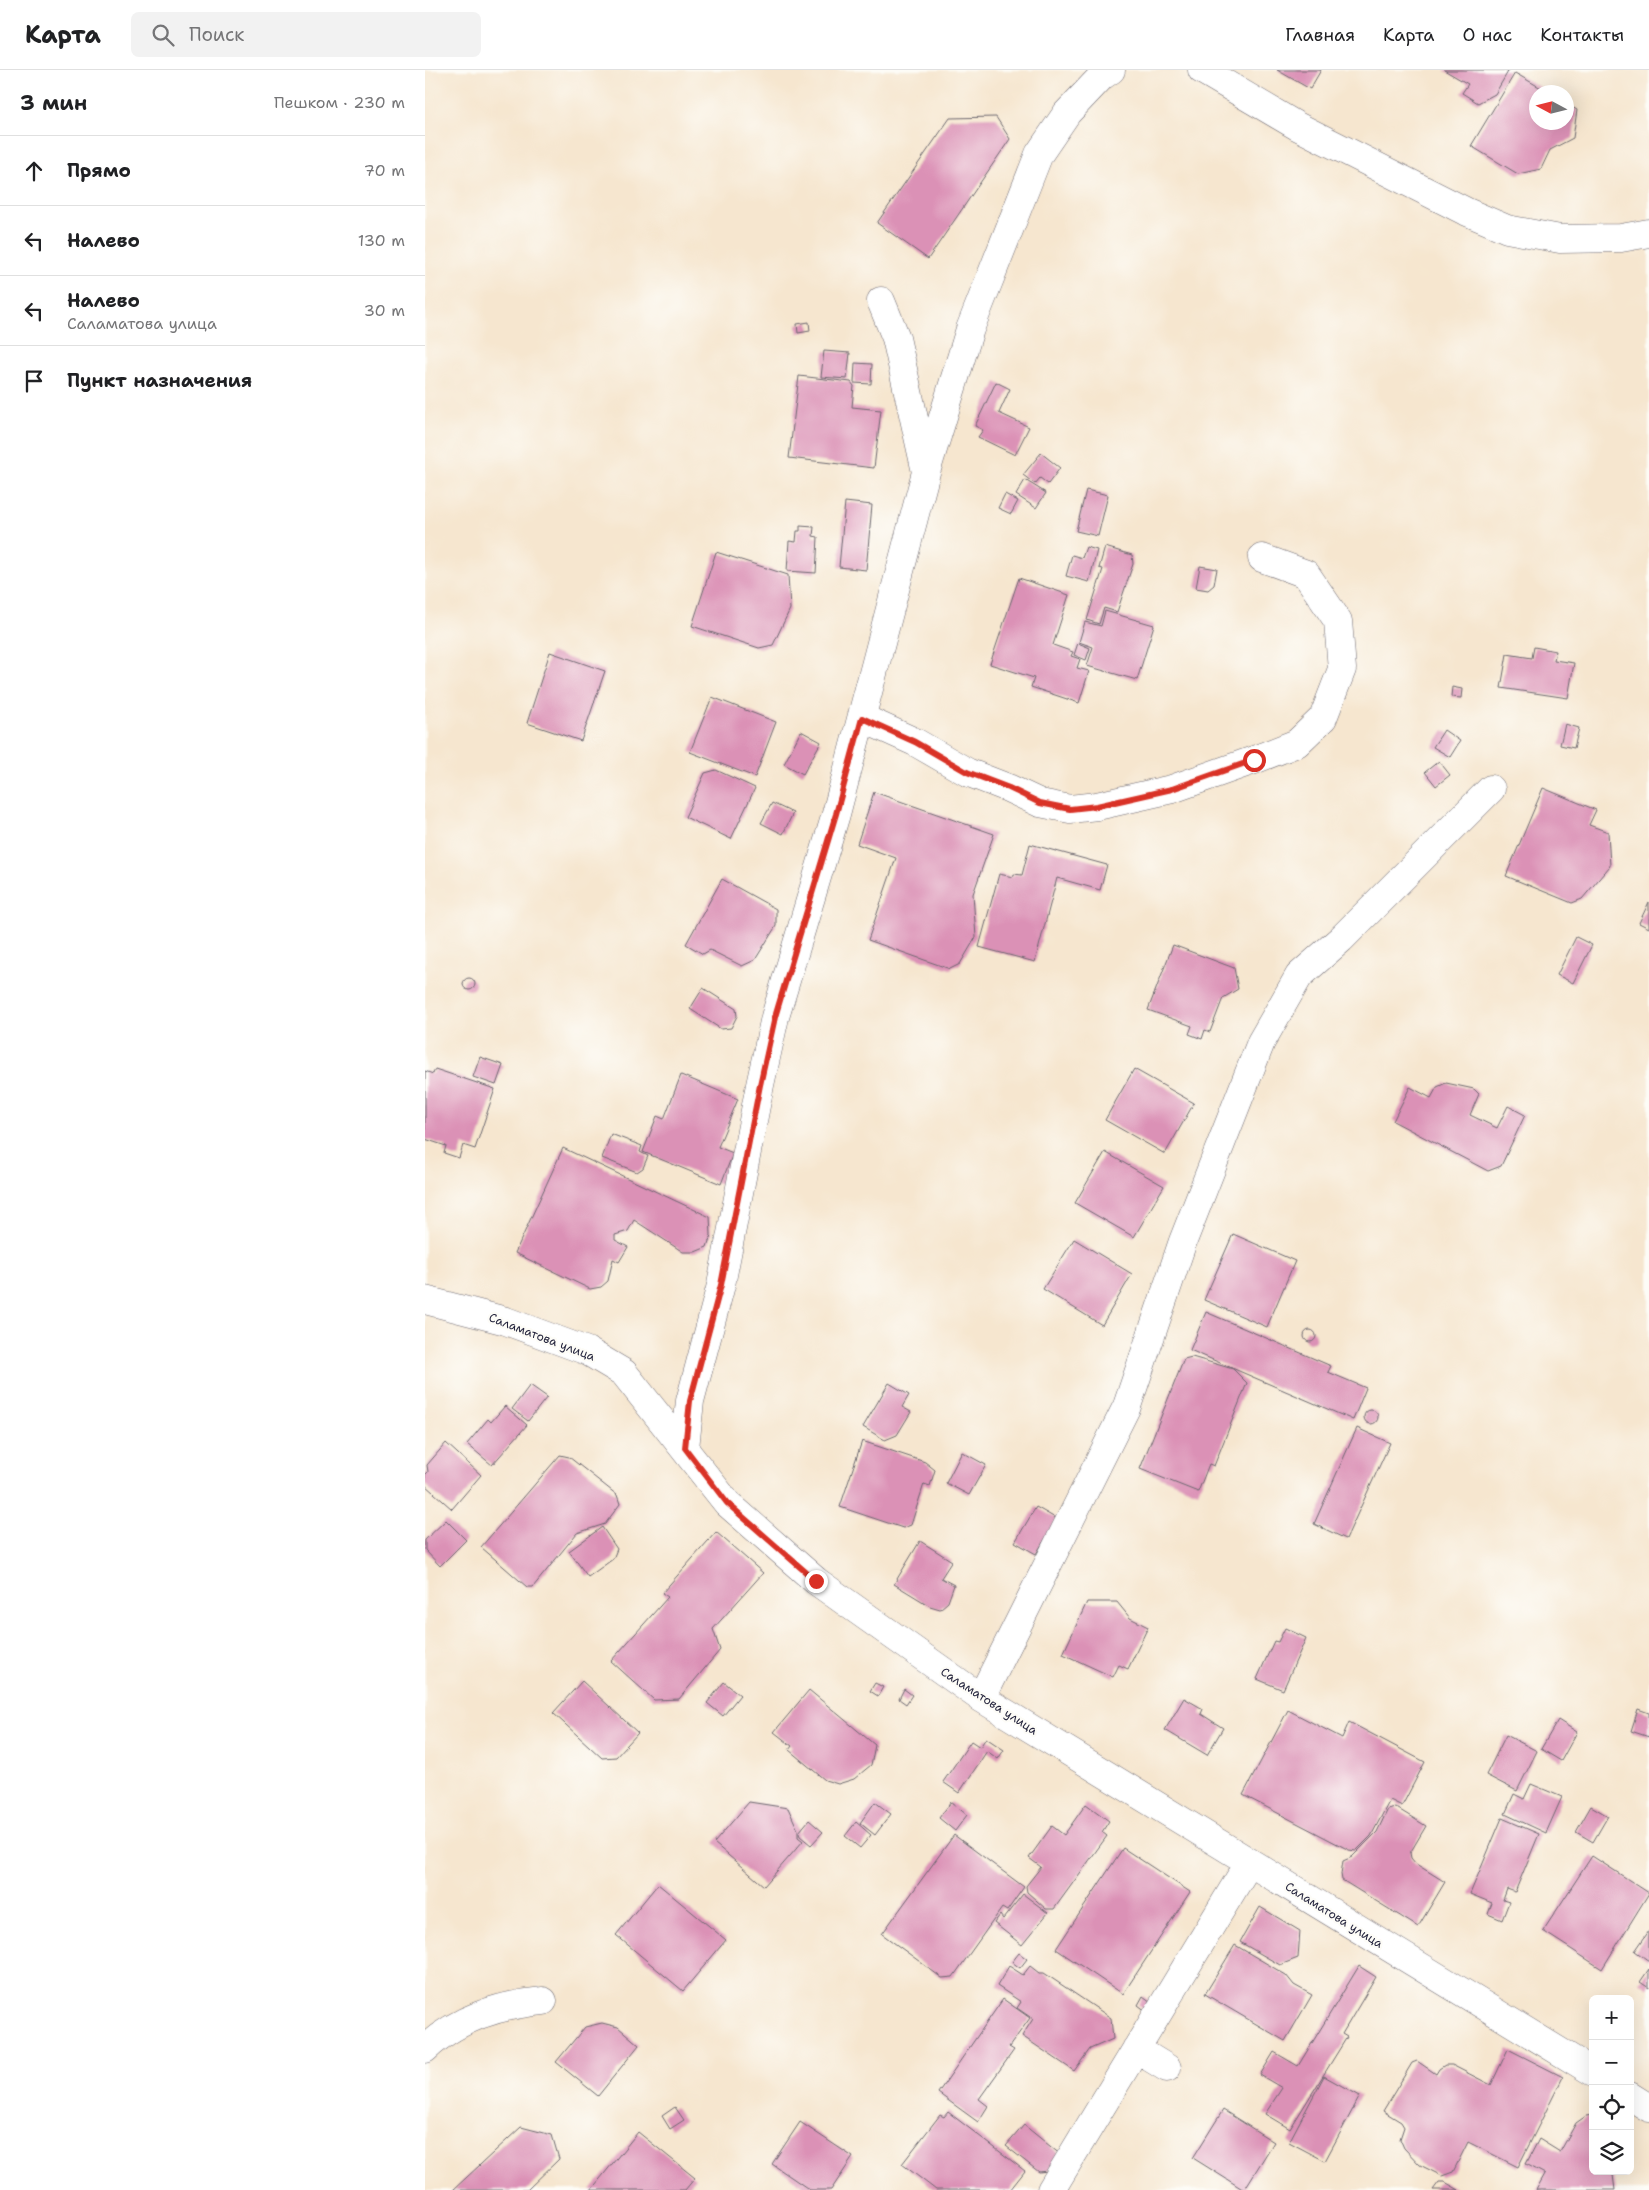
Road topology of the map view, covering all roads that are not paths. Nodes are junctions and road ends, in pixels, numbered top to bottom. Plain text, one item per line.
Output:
1 (1111, 70) edge
2 (1202, 70) edge
3 (1649, 233) edge
4 (881, 302) dead end
5 (927, 472) junction
6 (1262, 558) dead end
7 (862, 718) junction
8 (1491, 789) dead end
9 (425, 1300) edge
10 (685, 1448) junction
11 (981, 1698) junction
12 (1249, 1863) junction
13 (543, 2001) dead end
14 (425, 2049) edge
15 (1136, 2049) junction
16 (1167, 2068) dead end
17 (1589, 2070) edge
18 (1634, 2099) edge
19 (1649, 2108) edge
20 (1051, 2190) edge

1 - 5 street
2 - 3 street
4 - 5 street
5 - 7 street
6 - 7 street
7 - 10 street
8 - 11 street
9 - 10 street, Саламатова улица
10 - 11 street, Саламатова улица
11 - 12 street, Саламатова улица
12 - 15 street
12 - 17 street, Саламатова улица
13 - 14 street
15 - 16 street
15 - 20 street
18 - 19 street

